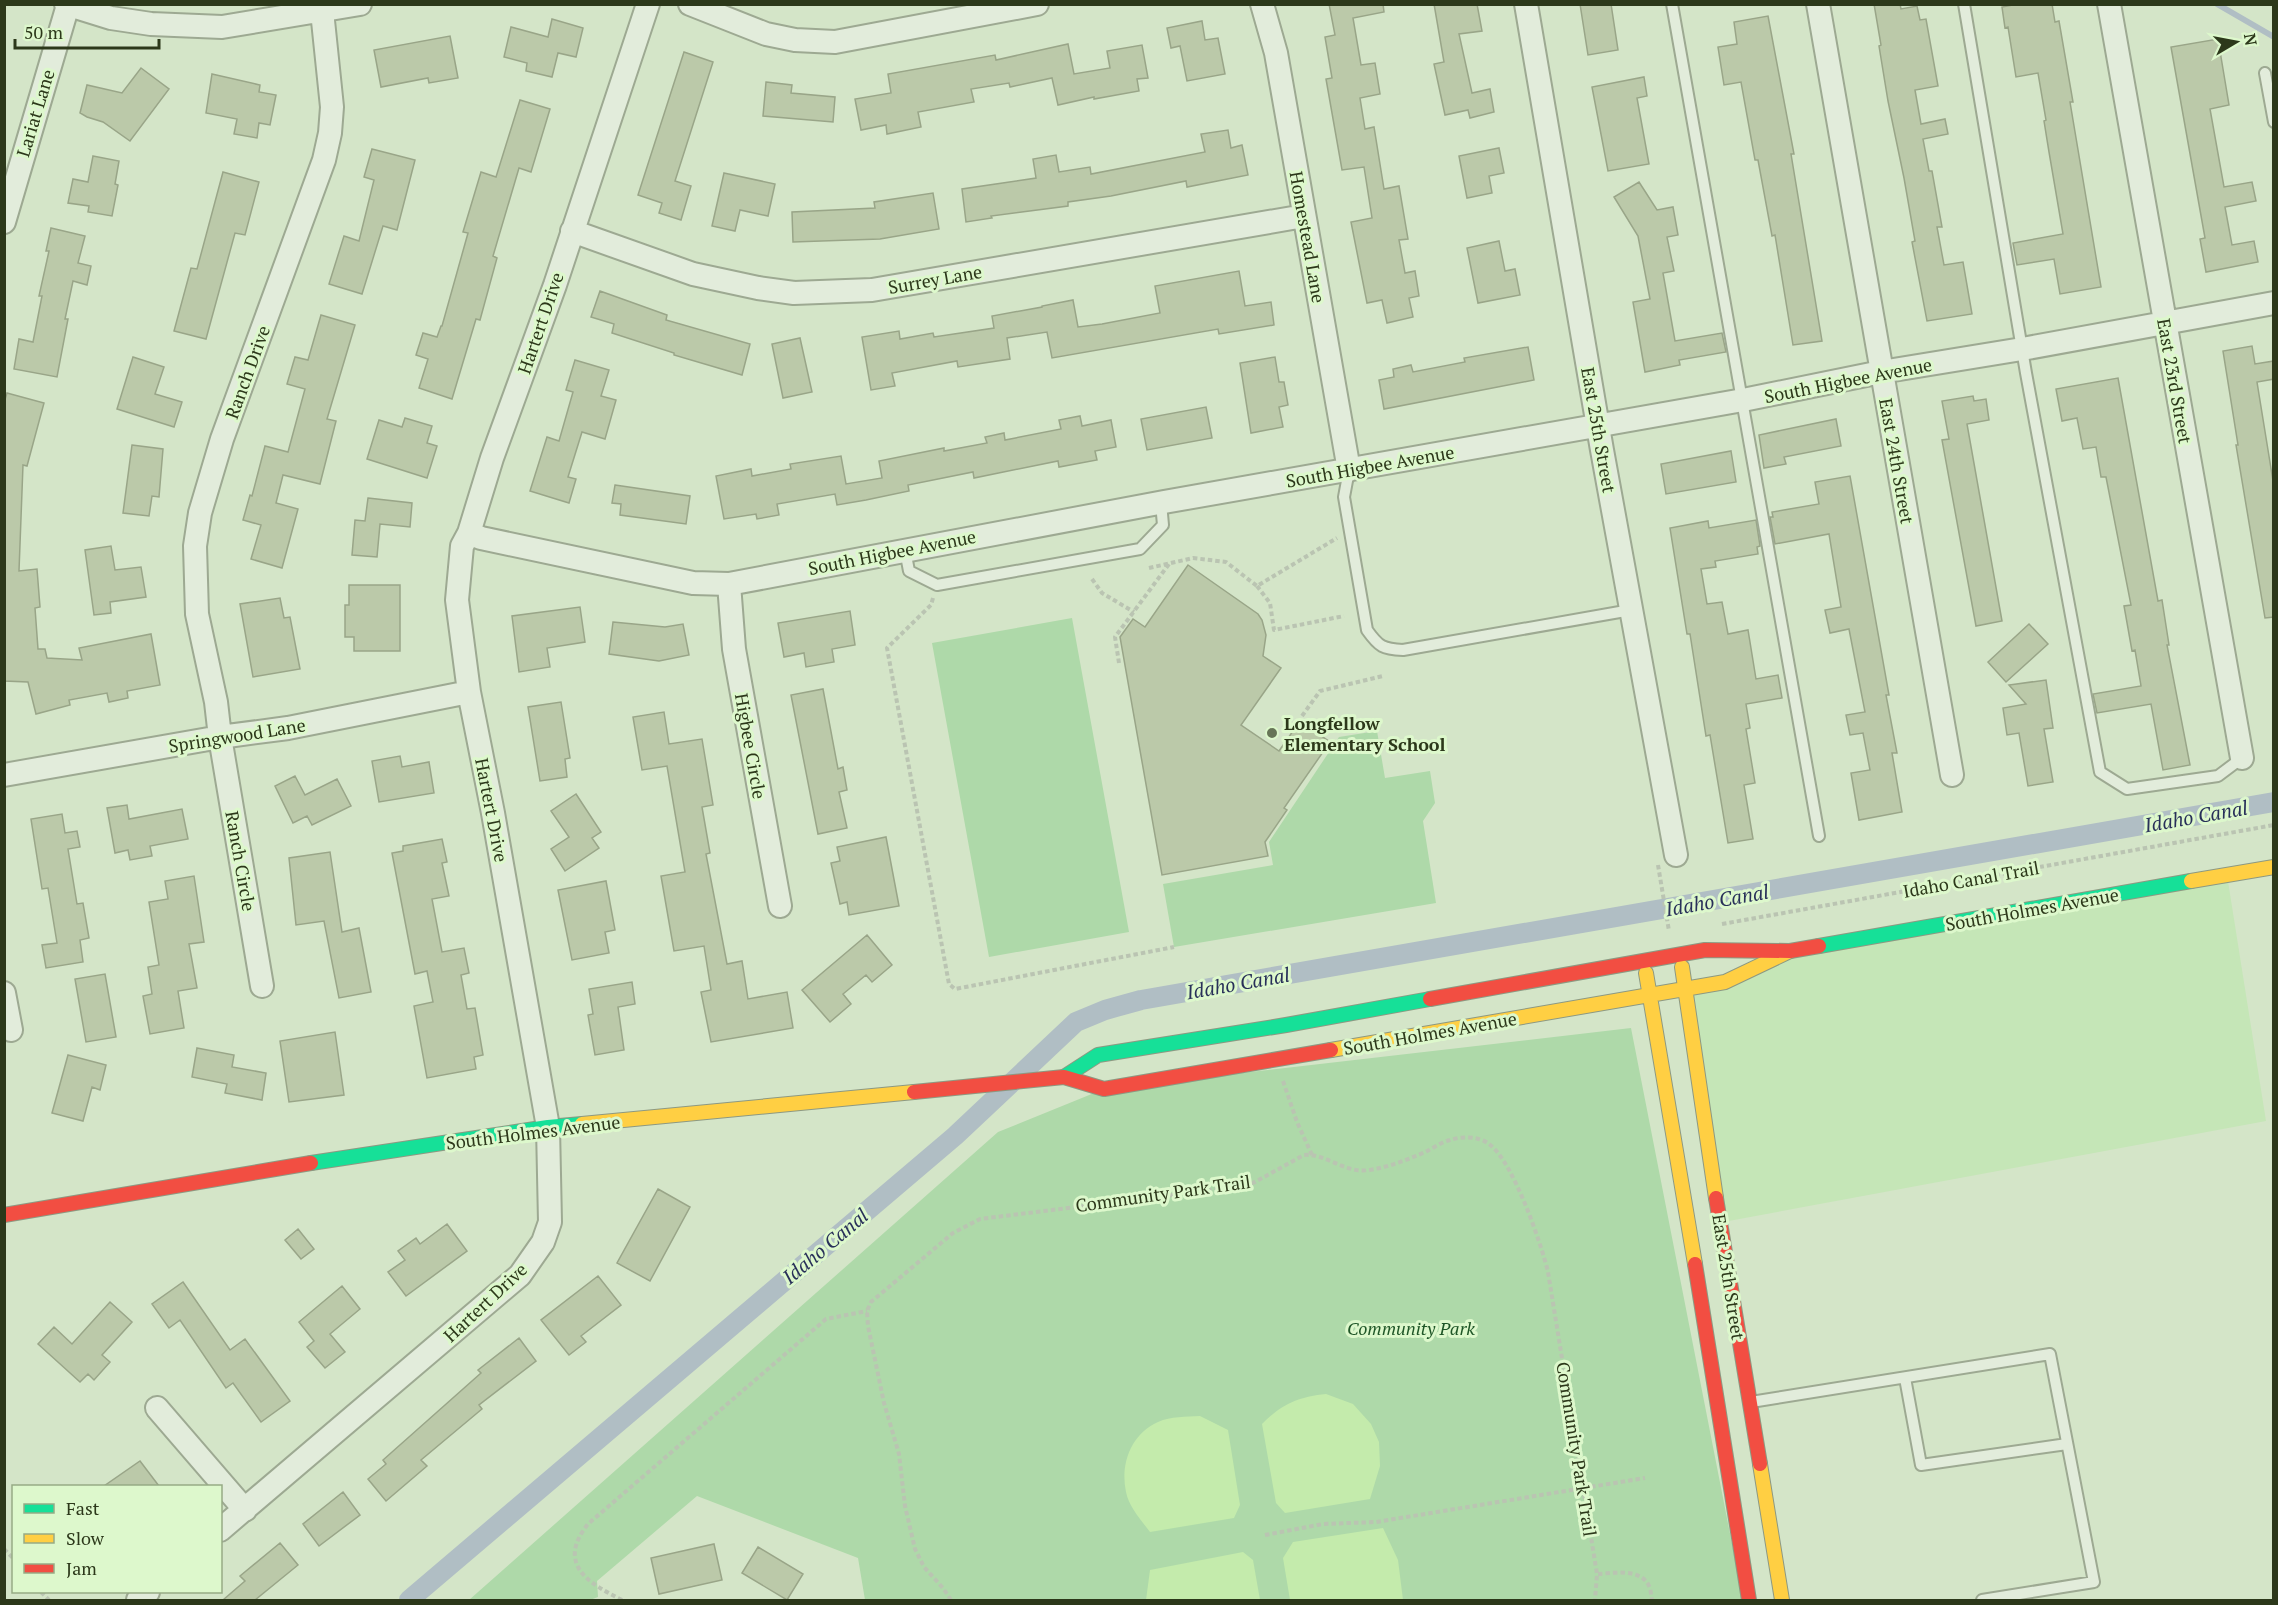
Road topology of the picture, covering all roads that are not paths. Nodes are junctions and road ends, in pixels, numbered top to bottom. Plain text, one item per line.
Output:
1 (360, 4) edge
2 (648, 4) edge
3 (690, 4) edge
4 (1037, 4) edge
5 (1262, 4) edge
6 (1526, 4) edge
7 (1672, 4) edge
8 (1818, 4) edge
9 (1964, 4) edge
10 (2109, 4) edge
11 (67, 5) edge
12 (979, 9) edge
13 (322, 11) junction
14 (2265, 73) dead end
15 (2274, 122) edge
16 (1304, 216) junction
17 (4, 222) edge
18 (572, 231) junction
19 (2274, 303) edge
20 (2164, 324) junction
21 (2022, 349) junction
22 (1881, 372) junction
23 (1743, 400) junction
24 (1598, 425) junction
25 (1349, 470) junction
26 (1161, 503) junction
27 (469, 533) junction
28 (904, 550) junction
29 (729, 585) junction
30 (1631, 610) junction
31 (469, 692) junction
32 (220, 737) junction
33 (2242, 758) joint
34 (1952, 775) dead end
35 (4, 776) edge
36 (1819, 836) dead end
37 (1667, 859) road end
38 (2274, 867) edge
39 (780, 906) dead end
40 (1790, 951) junction
41 (1680, 954) junction
42 (1644, 961) junction
43 (262, 986) dead end
44 (1685, 988) junction
45 (4, 993) edge
46 (1650, 995) junction
47 (11, 1030) dead end
48 (1065, 1077) junction
49 (548, 1127) junction
50 (4, 1215) edge
51 (1905, 1378) junction
52 (1734, 1405) junction
53 (157, 1408) dead end
54 (2067, 1444) junction
55 (245, 1510) junction
56 (222, 1528) edge
57 (1749, 1600) edge
58 (1782, 1600) edge
59 (1982, 1600) edge

1 - 13 street
2 - 18 street, Hartert Drive
3 - 12 street
4 - 12 street
5 - 16 street, Homestead Lane
6 - 24 street, East 25th Street
7 - 23 lane
8 - 22 street, East 24th Street
9 - 21 lane
10 - 20 street, East 23rd Street
11 - 13 street
11 - 17 street, Lariat Lane
13 - 32 street, Ranch Drive
14 - 15 lane
16 - 18 street, Surrey Lane
16 - 25 street, Homestead Lane
18 - 27 street, Hartert Drive
19 - 20 street, South Higbee Avenue
20 - 21 street, South Higbee Avenue
20 - 33 street, East 23rd Street
21 - 22 street, South Higbee Avenue
21 - 33 lane
22 - 23 street, South Higbee Avenue
22 - 34 street, East 24th Street
23 - 24 street, South Higbee Avenue
23 - 36 lane
24 - 25 street, South Higbee Avenue
24 - 30 street, East 25th Street
25 - 26 street, South Higbee Avenue
25 - 30 lane
26 - 28 street, South Higbee Avenue
26 - 28 lane
27 - 29 street, South Higbee Avenue
27 - 31 street, Hartert Drive
28 - 29 street, South Higbee Avenue
29 - 39 street, Higbee Circle
30 - 37 street, East 25th Street
31 - 32 street, Springwood Lane
31 - 49 street, Hartert Drive
32 - 35 street, Springwood Lane
32 - 43 street, Ranch Circle
38 - 40 main road, South Holmes Avenue
40 - 41 main road, South Holmes Avenue
40 - 44 main road, South Holmes Avenue
41 - 42 main road, South Holmes Avenue
41 - 44 main road, East 25th Street
42 - 46 main road, East 25th Street
42 - 48 main road, South Holmes Avenue
44 - 46 main road, South Holmes Avenue
44 - 52 main road, East 25th Street
45 - 47 street
46 - 48 main road, South Holmes Avenue
46 - 52 main road, East 25th Street
48 - 49 main road, South Holmes Avenue
49 - 50 main road, South Holmes Avenue
49 - 55 street, Hartert Drive
51 - 52 lane
51 - 54 lane
51 - 54 lane
52 - 57 main road, East 25th Street
52 - 58 main road, East 25th Street
53 - 55 street
54 - 59 lane
55 - 56 street, Hartert Drive

